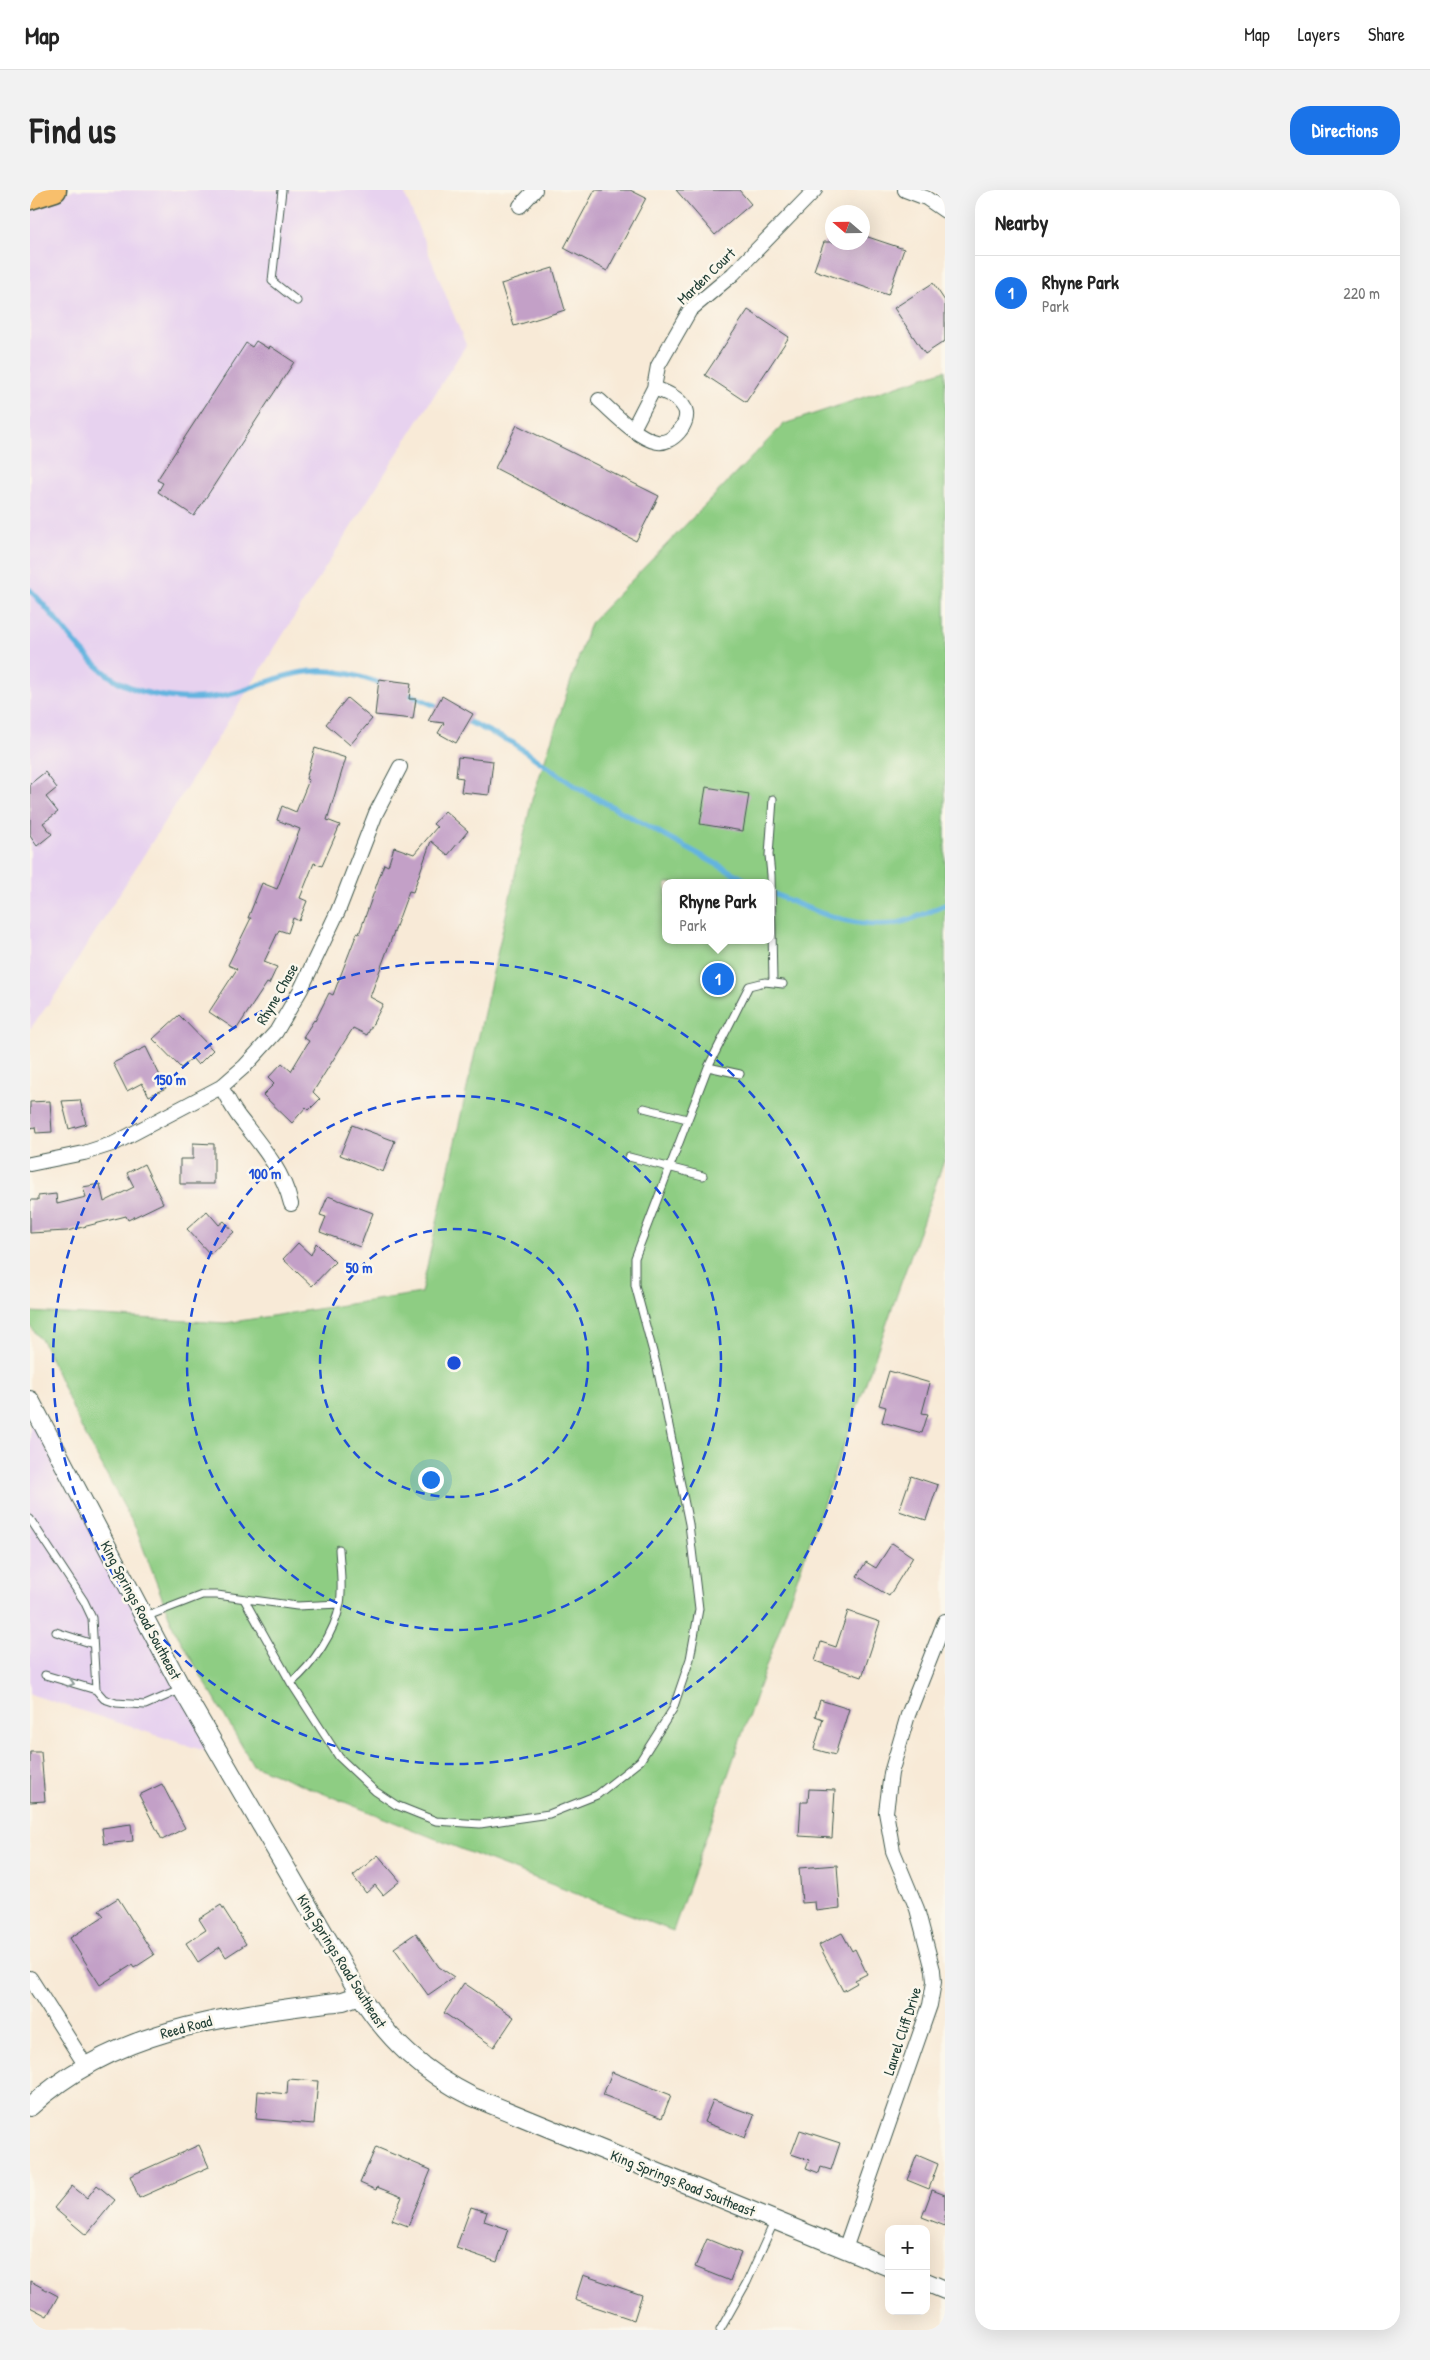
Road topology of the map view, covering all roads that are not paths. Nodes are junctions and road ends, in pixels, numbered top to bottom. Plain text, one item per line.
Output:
1 (55, 190) edge
2 (282, 190) edge
3 (535, 190) edge
4 (815, 190) edge
5 (906, 190) edge
6 (30, 198) edge
7 (520, 206) dead end
8 (945, 211) edge
9 (297, 301) dead end
10 (654, 388) junction
11 (599, 400) dead end
12 (633, 429) junction
13 (400, 767) dead end
14 (773, 800) dead end
15 (771, 879) edge
16 (772, 944) edge
17 (773, 983) junction
18 (783, 984) dead end
19 (708, 1067) junction
20 (740, 1074) dead end
21 (221, 1088) junction
22 (644, 1108) dead end
23 (687, 1119) junction
24 (629, 1157) dead end
25 (30, 1164) edge
26 (668, 1169) junction
27 (703, 1176) dead end
28 (291, 1204) dead end
29 (30, 1400) edge
30 (30, 1519) edge
31 (339, 1549) dead end
32 (244, 1598) junction
33 (340, 1604) junction
34 (144, 1617) junction
35 (945, 1621) edge
36 (56, 1632) dead end
37 (93, 1644) junction
38 (46, 1675) dead end
39 (291, 1683) junction
40 (182, 1688) junction
41 (96, 1690) junction
42 (30, 1978) edge
43 (360, 1995) junction
44 (86, 2066) junction
45 (30, 2106) edge
46 (775, 2220) junction
47 (845, 2248) junction
48 (885, 2265) edge
49 (930, 2284) edge
50 (945, 2290) edge
51 (720, 2330) edge

1 - 6 main road
2 - 9 lane
3 - 7 street
4 - 10 street, Marden Court
5 - 8 street
10 - 12 street, Marden Court
10 - 12 street
11 - 12 street
13 - 21 street, Rhyne Chase
14 - 15 lane
16 - 17 lane
17 - 18 lane
17 - 19 lane
19 - 20 lane
19 - 23 lane
21 - 25 street, Rhyne Chase
21 - 28 street
22 - 23 lane
23 - 26 lane
24 - 26 lane
26 - 27 lane
26 - 39 lane
29 - 34 street, King Springs Road Southeast
30 - 37 lane
31 - 33 lane
32 - 33 lane
32 - 34 lane
32 - 39 lane
33 - 39 lane
34 - 40 street, King Springs Road Southeast
35 - 47 street, Laurel Cliff Drive
36 - 37 lane
37 - 41 lane
38 -> 41 lane
40 - 41 lane
40 - 43 street, King Springs Road Southeast
42 - 44 street
43 - 44 street, Reed Road
43 - 46 street, King Springs Road Southeast
44 - 45 street, Reed Road
46 - 47 street, King Springs Road Southeast
46 - 51 lane
47 - 48 street, King Springs Road Southeast
49 - 50 street

